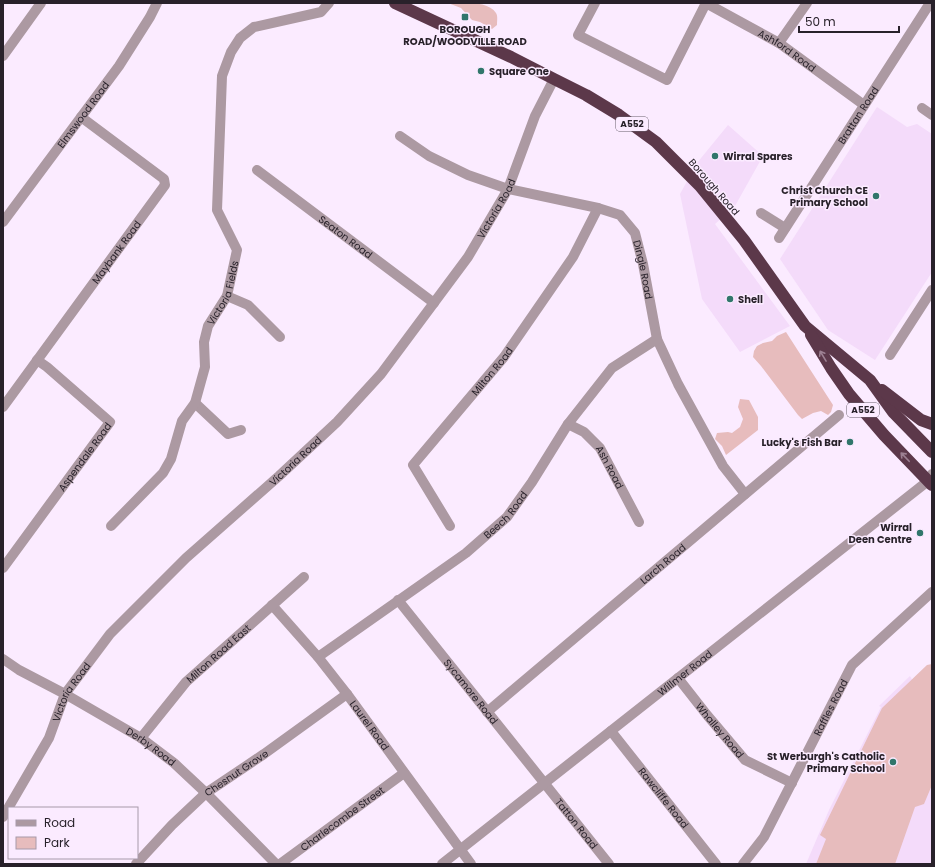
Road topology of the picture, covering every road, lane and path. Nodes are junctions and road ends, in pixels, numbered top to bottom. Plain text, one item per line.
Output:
1 (41, 3) edge
2 (157, 3) edge
3 (329, 3) edge
4 (395, 3) edge
5 (595, 3) edge
6 (706, 3) edge
7 (807, 3) edge
8 (930, 3) edge
9 (779, 43) junction
10 (3, 56) edge
11 (554, 79) junction
12 (864, 105) junction
13 (922, 108) dead end
14 (932, 115) edge
15 (81, 117) junction
16 (400, 136) dead end
17 (257, 170) dead end
18 (508, 189) junction
19 (598, 208) junction
20 (761, 213) dead end
21 (3, 222) edge
22 (785, 228) junction
23 (779, 238) dead end
24 (932, 290) edge
25 (227, 296) junction
26 (434, 304) junction
27 (806, 326) junction
28 (280, 337) dead end
29 (657, 339) junction
30 (890, 355) dead end
31 (37, 360) junction
32 (870, 380) junction
33 (195, 404) junction
34 (3, 407) edge
35 (839, 415) dead end
36 (568, 424) junction
37 (932, 424) edge
38 (241, 430) dead end
39 (932, 452) edge
40 (931, 480) edge
41 (745, 494) junction
42 (639, 522) dead end
43 (111, 526) dead end
44 (450, 526) dead end
45 (3, 568) edge
46 (304, 577) dead end
47 (932, 592) edge
48 (398, 600) junction
49 (272, 605) junction
50 (318, 657) junction
51 (3, 659) edge
52 (678, 678) junction
53 (64, 694) junction
54 (347, 694) junction
55 (487, 712) junction
56 (611, 731) junction
57 (141, 738) junction
58 (404, 773) junction
59 (544, 783) junction
60 (792, 783) junction
61 (206, 793) junction
62 (9, 807) edge
63 (8, 808) edge
64 (3, 817) edge
65 (460, 850) junction
66 (136, 864) edge
67 (276, 864) edge
68 (280, 864) edge
69 (442, 864) edge
70 (471, 864) edge
71 (608, 864) edge
72 (716, 864) edge
73 (743, 864) edge

1 - 10 street
2 - 15 street, Elmswood Road
3 - 25 street, Victoria Fields
4 - 11 highway, Borough Road / A552
5 - 6 street
6 - 9 street, Ashford Road
7 - 9 street
8 - 12 street, Brattan Road
9 - 12 street, Ashford Road
11 - 18 street, Victoria Road
11 - 27 highway, Borough Road / A552
12 - 22 street, Brattan Road
13 - 14 street
15 - 21 street, Elmswood Road
15 - 31 street, Maybank Road
16 - 18 street, Dingle Road
17 - 26 street, Seaton Road
18 - 19 street, Dingle Road
18 - 26 street, Victoria Road
19 - 29 street, Dingle Road
19 - 44 street, Milton Road
20 - 22 street
22 - 23 street, Brattan Road
24 - 30 street
25 - 28 street
25 - 33 street, Victoria Fields
26 - 53 street, Victoria Road
27 - 32 highway, Borough Road / A552
40 -> 27 highway, A552
29 - 36 street, Beech Road
29 - 41 street, Dingle Road
31 - 34 street, Maybank Road
31 - 45 street, Aspendale Road
32 - 37 highway
32 - 39 highway, Borough Road / A552
33 - 38 street
33 - 43 street, Victoria Fields
35 - 41 street, Larch Road
36 - 42 street, Ash Road
36 - 48 street, Beech Road
40 - 52 street, Willmer Road
41 - 55 street, Larch Road
46 - 49 street, Milton Road East
47 - 60 street, Raffles Road
48 - 50 street, Beech Road
48 - 55 street, Sycamore Road
49 - 50 street, Laurel Road
49 - 57 street, Milton Road East
50 - 54 street, Laurel Road
51 - 53 street, Derby Road
52 - 56 street, Willmer Road
52 - 60 street, Whalley Road
53 - 57 street, Derby Road
53 - 62 street, Victoria Road
54 - 58 street, Laurel Road
54 - 61 street, Chesnut Grove
55 - 59 street, Sycamore Road
56 - 59 street, Willmer Road
56 - 72 street, Rawcliffe Road
57 - 61 street, Derby Road
58 - 65 street, Laurel Road
58 - 68 street, Charlecombe Street
59 - 65 street, Willmer Road
59 - 71 street, Tatton Road
60 - 73 street, Raffles Road
61 - 66 street, Chesnut Grove
61 - 67 street, Derby Road
63 - 64 street, Victoria Road
65 - 69 street, Willmer Road
65 - 70 street, Laurel Road

